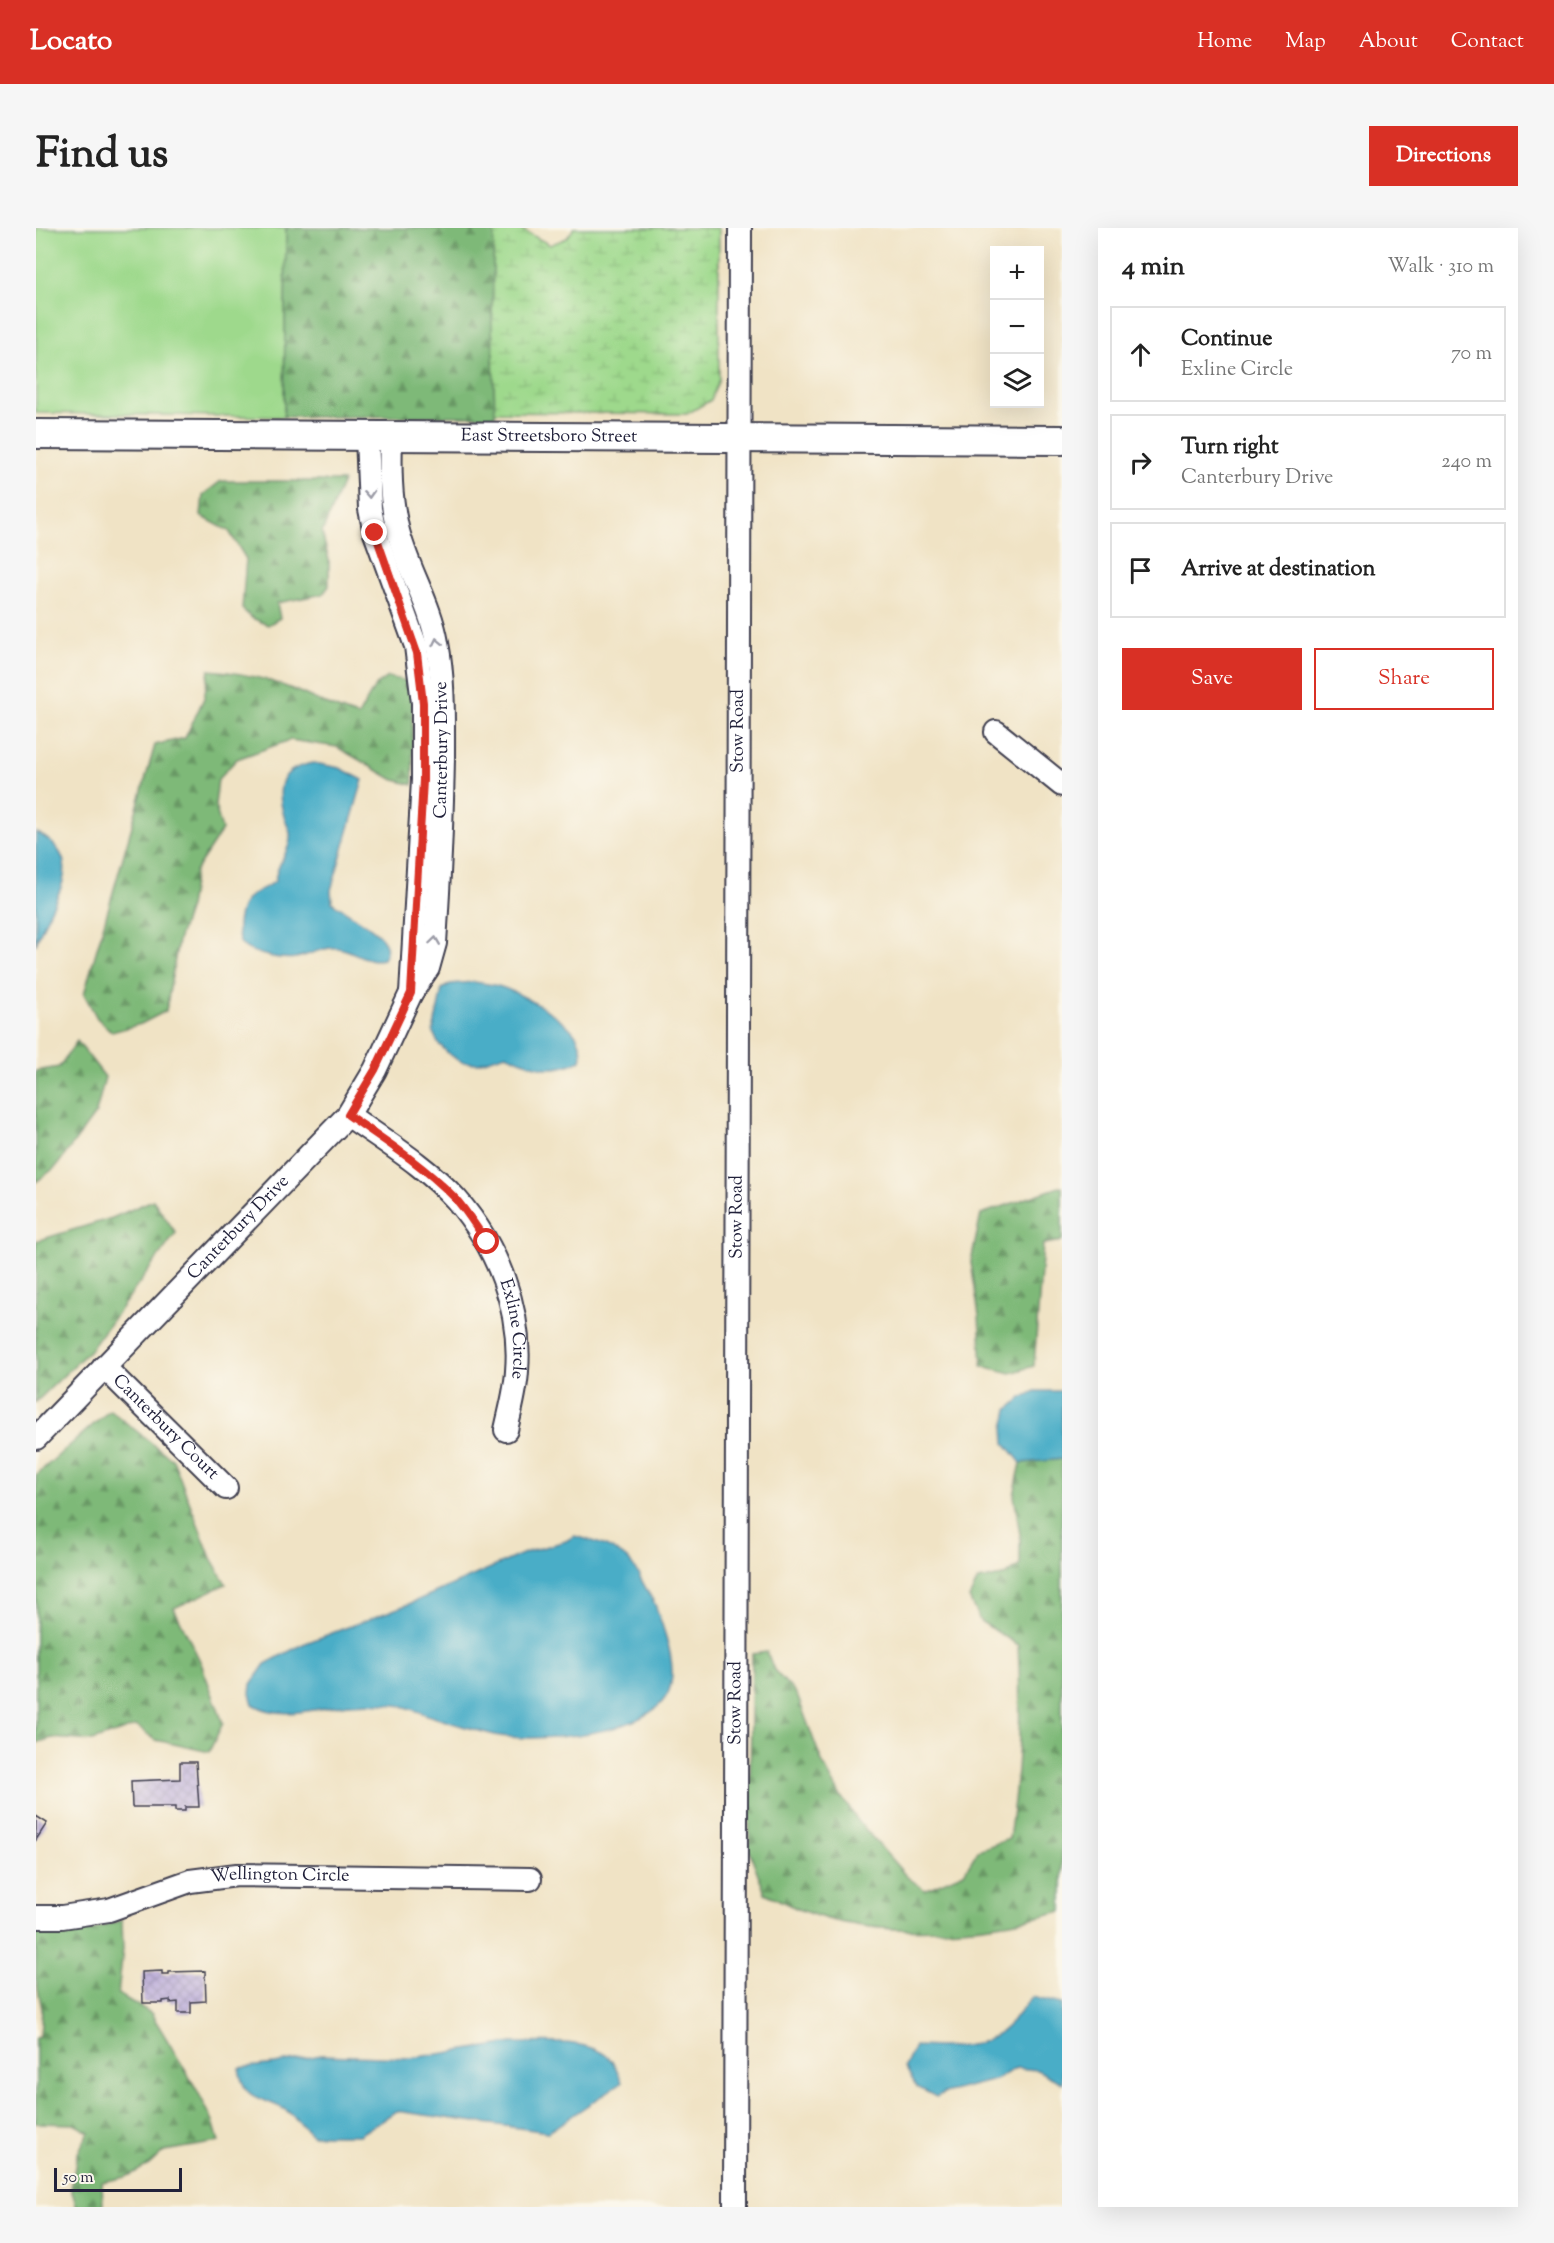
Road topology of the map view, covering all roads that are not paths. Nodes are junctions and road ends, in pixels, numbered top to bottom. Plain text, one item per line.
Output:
1 (740, 228) edge
2 (36, 434) edge
3 (379, 436) junction
4 (739, 439) junction
5 (1062, 440) edge
6 (996, 732) dead end
7 (1062, 784) edge
8 (348, 1115) junction
9 (104, 1367) junction
10 (506, 1430) dead end
11 (36, 1438) edge
12 (226, 1488) dead end
13 (530, 1879) dead end
14 (36, 1917) edge
15 (735, 2207) edge

1 - 4 street, Stow Road
2 - 3 main road, East Streetsboro Street
3 - 4 main road, East Streetsboro Street
3 - 8 street, Canterbury Drive
4 - 5 main road, East Streetsboro Street
4 - 15 street, Stow Road
6 - 7 street
8 - 9 street, Canterbury Drive
8 - 10 street, Exline Circle
9 - 11 street, Canterbury Drive
9 - 12 street, Canterbury Court
13 - 14 street, Wellington Circle

